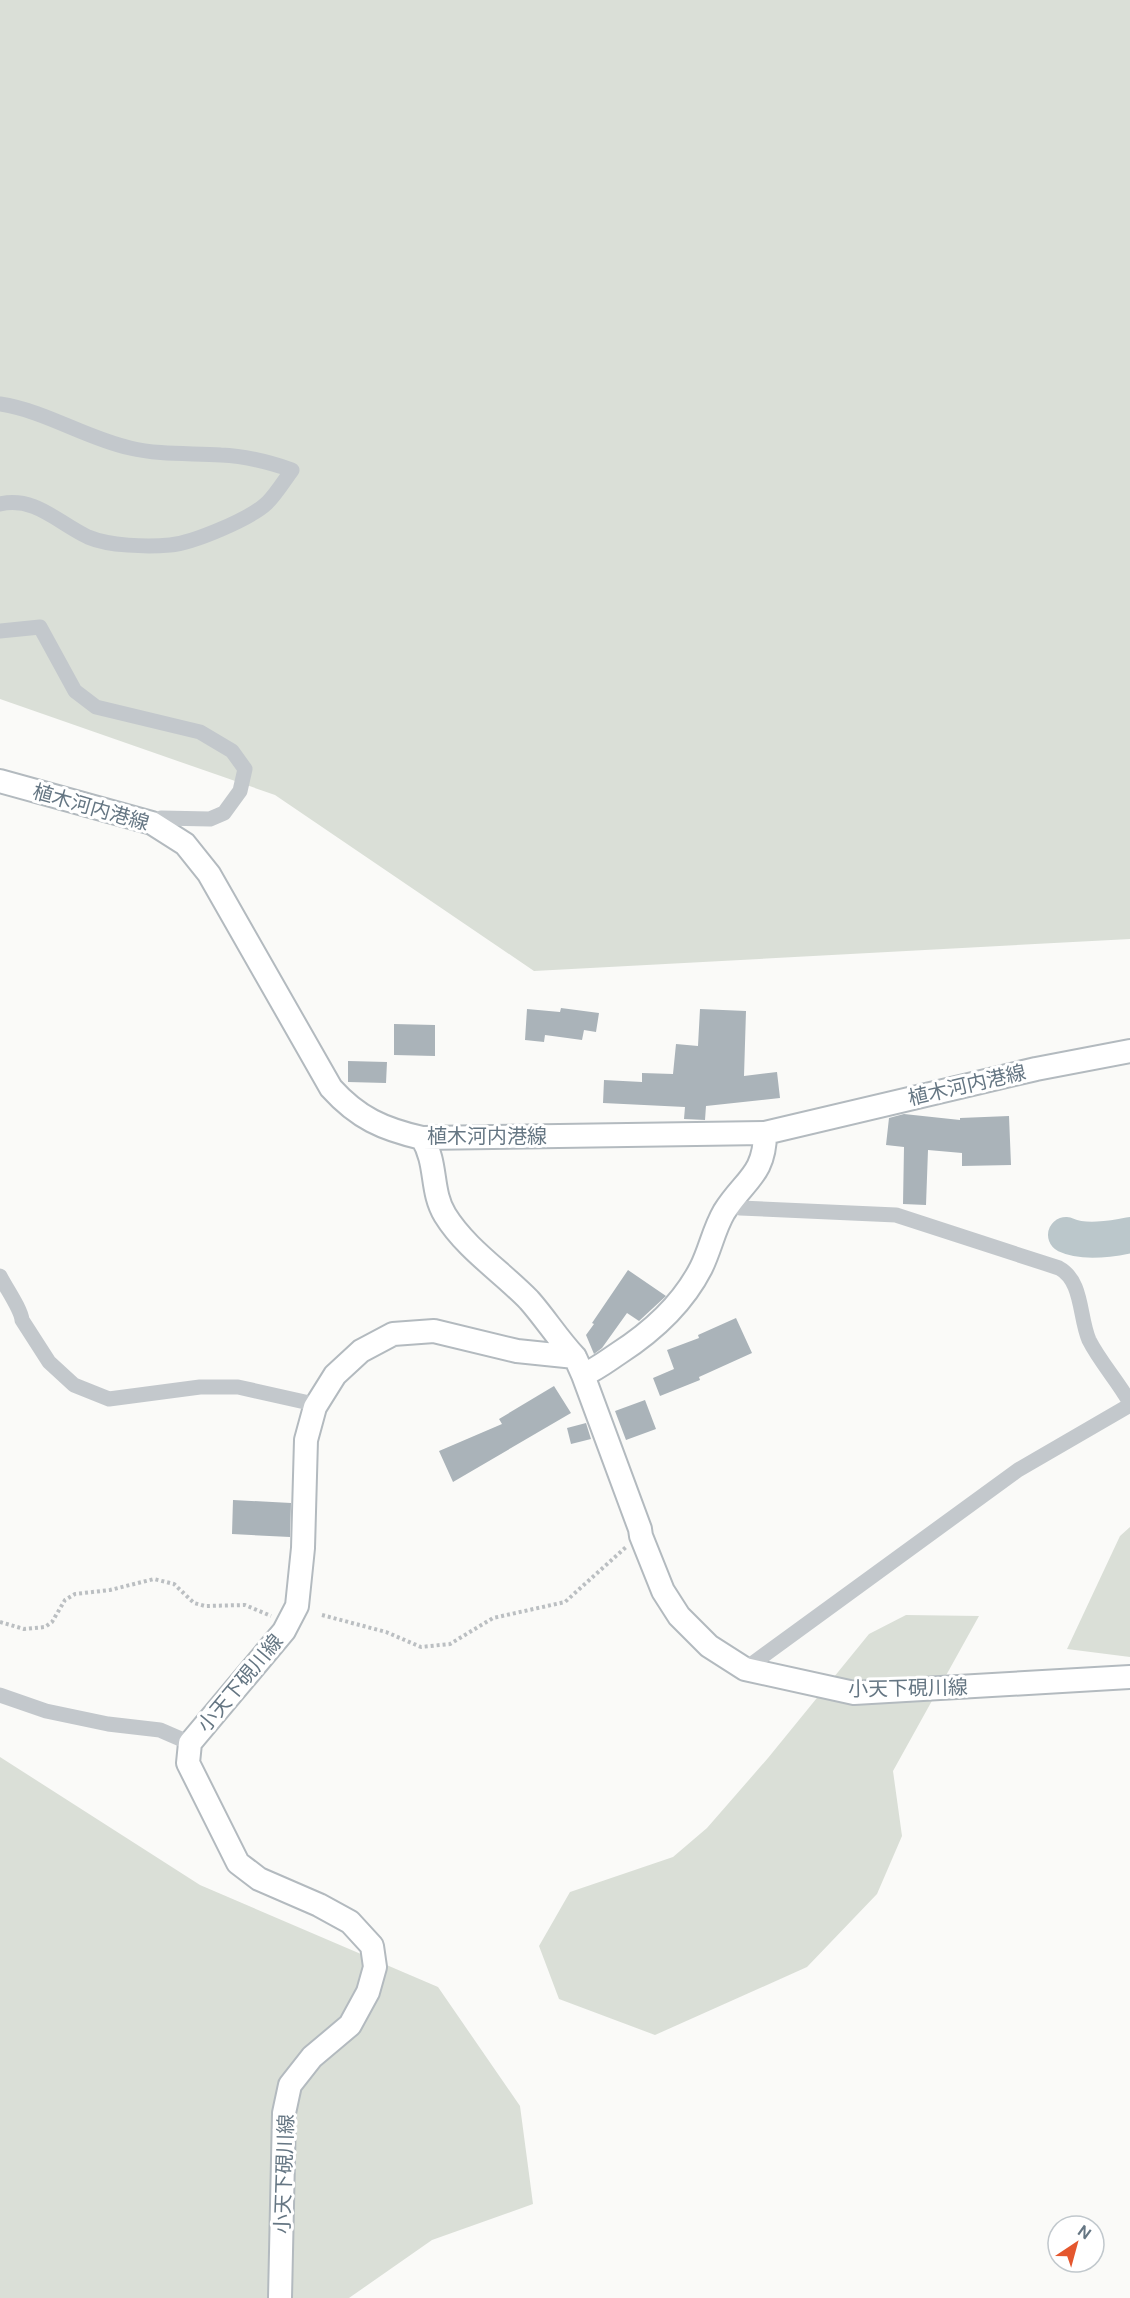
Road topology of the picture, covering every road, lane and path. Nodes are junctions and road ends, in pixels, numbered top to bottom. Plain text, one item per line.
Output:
1 (0, 404) edge
2 (0, 504) edge
3 (0, 631) edge
4 (0, 781) edge
5 (152, 823) junction
6 (1130, 1051) edge
7 (765, 1133) junction
8 (422, 1138) junction
9 (731, 1204) junction
10 (0, 1276) edge
11 (579, 1366) junction
12 (1130, 1404) edge
13 (315, 1407) junction
14 (641, 1536) junction
15 (322, 1615) dead end
16 (0, 1622) edge
17 (285, 1628) junction
18 (745, 1669) junction
19 (1130, 1677) edge
20 (0, 1695) edge
21 (190, 1743) junction
22 (280, 2298) edge

1 - 2 street
3 - 5 street
4 - 5 main road, 植木河内港線
5 - 8 main road, 植木河内港線
6 - 7 main road, 植木河内港線
7 - 8 main road, 植木河内港線
7 - 9 main road
8 - 11 main road
9 - 11 main road
9 - 12 street
10 - 13 street
11 - 13 main road, 小天下硯川線
11 - 14 main road, 小天下硯川線
12 - 18 street
13 - 17 main road, 小天下硯川線
14 - 15 path
14 - 18 main road, 小天下硯川線
16 - 17 path
17 - 21 main road, 小天下硯川線
18 - 19 main road, 小天下硯川線
20 - 21 street
21 - 22 main road, 小天下硯川線

